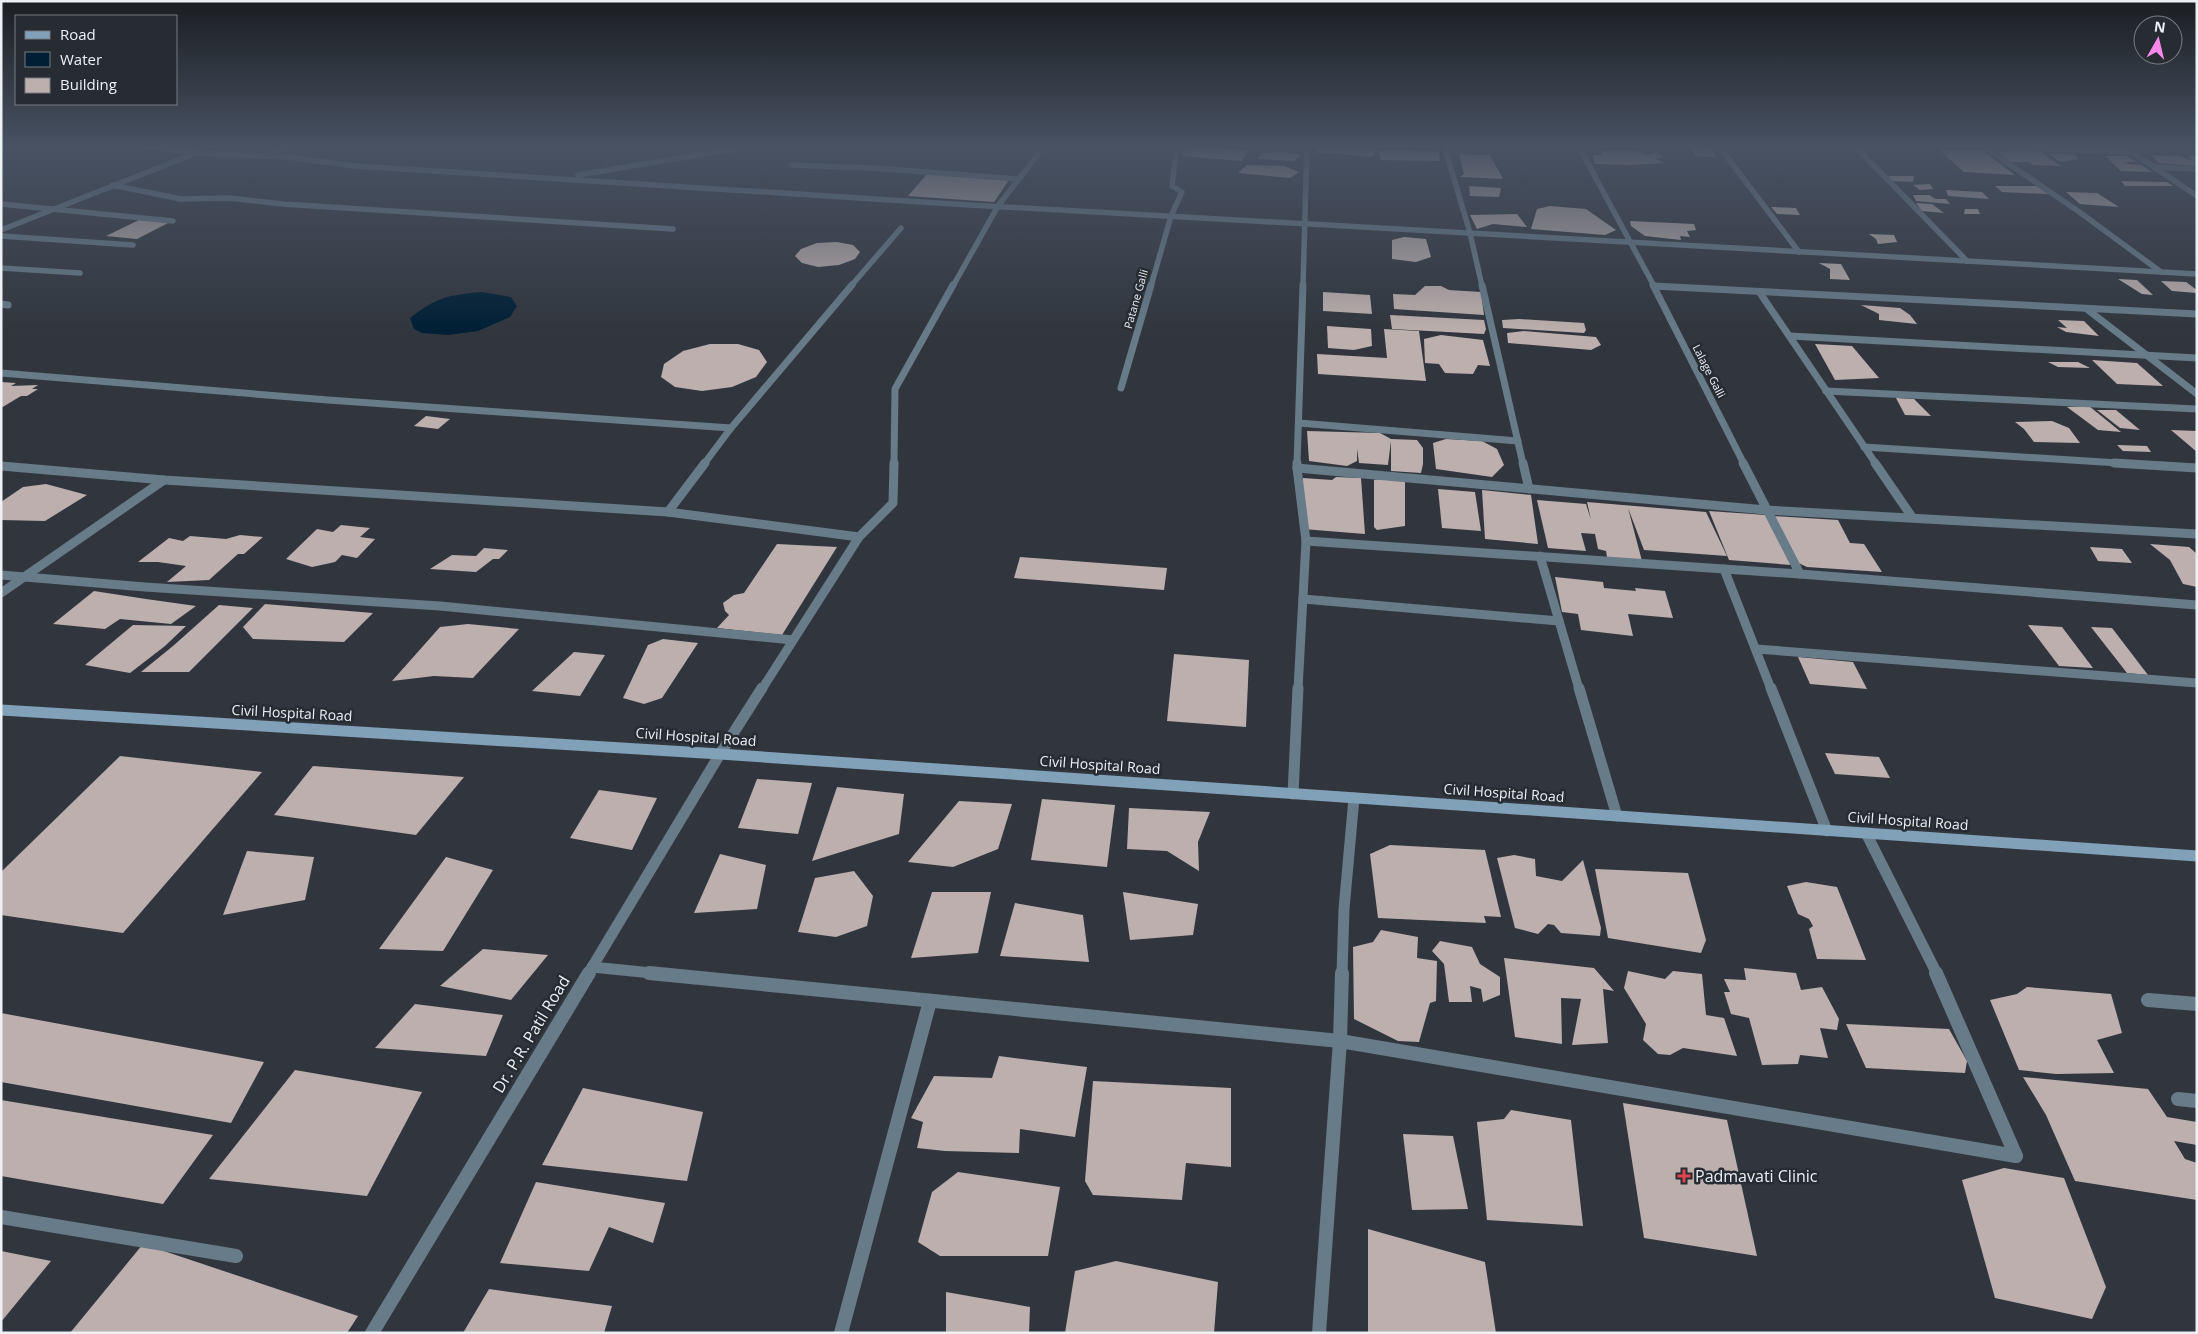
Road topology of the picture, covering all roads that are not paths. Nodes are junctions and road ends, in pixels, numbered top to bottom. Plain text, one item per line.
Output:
1 (25, 207) edge
2 (53, 207) edge
3 (334, 207) edge
4 (997, 207) edge
5 (1020, 207) edge
6 (1175, 207) edge
7 (1306, 207) edge
8 (1462, 207) edge
9 (1612, 207) edge
10 (1765, 207) edge
11 (1915, 207) edge
12 (2072, 207) edge
13 (46, 210) junction
14 (1171, 216) junction
15 (173, 221) dead end
16 (1306, 224) junction
17 (901, 228) dead end
18 (674, 229) dead end
19 (1, 230) edge
20 (1470, 233) junction
21 (1, 236) edge
22 (1631, 242) junction
23 (133, 245) dead end
24 (1799, 252) junction
25 (1967, 261) junction
26 (1, 268) edge
27 (2161, 272) junction
28 (80, 273) dead end
29 (2197, 274) edge
30 (1654, 286) junction
31 (1760, 293) junction
32 (2088, 310) junction
33 (2197, 314) edge
34 (1790, 336) junction
35 (2147, 356) junction
36 (2197, 358) edge
37 (1, 373) edge
38 (1121, 388) dead end
39 (1826, 390) junction
40 (2197, 394) edge
41 (2197, 409) edge
42 (1298, 423) junction
43 (731, 428) junction
44 (1518, 441) junction
45 (1864, 447) junction
46 (1, 466) edge
47 (1297, 468) junction
48 (2197, 468) edge
49 (164, 480) junction
50 (1529, 488) junction
51 (1766, 510) junction
52 (668, 512) junction
53 (1912, 517) junction
54 (2197, 534) edge
55 (859, 537) junction
56 (1306, 541) junction
57 (1540, 556) junction
58 (1724, 569) junction
59 (1800, 574) junction
60 (1, 575) edge
61 (24, 577) junction
62 (1, 593) edge
63 (1303, 599) junction
64 (2197, 604) edge
65 (1559, 621) junction
66 (792, 640) junction
67 (1756, 649) junction
68 (2197, 683) edge
69 (1, 710) edge
70 (720, 754) junction
71 (1293, 794) junction
72 (1354, 798) junction
73 (1617, 816) junction
74 (1827, 831) junction
75 (1866, 833) junction
76 (2197, 856) edge
77 (592, 967) junction
78 (930, 1000) junction
79 (2148, 1000) dead end
80 (2197, 1004) edge
81 (1340, 1041) junction
82 (2178, 1099) dead end
83 (2197, 1101) edge
84 (1, 1217) edge
85 (236, 1256) dead end
86 (372, 1333) edge
87 (841, 1333) edge
88 (1319, 1333) edge

1 - 13 street
2 - 13 street
3 - 18 street
4 - 55 street, Dr. P.R. Patil Road
5 - 14 street
6 - 14 street, Patane Galli
7 - 16 street
8 - 20 street
9 - 22 street, Lalage Galli
10 - 24 street
11 - 25 street
12 - 27 street
13 - 15 street
13 - 19 street
14 - 16 street
14 - 38 street, Patane Galli
16 - 20 street
16 - 42 street
17 - 43 street
20 - 22 street
20 - 44 street
21 - 23 street
22 - 24 street
22 - 30 street, Lalage Galli
24 - 25 street
25 - 27 street
26 - 28 street
27 - 29 street
30 - 31 street
30 - 51 street, Lalage Galli
31 - 32 street
31 - 34 street
32 - 33 street
32 - 35 street
34 - 35 street
34 - 39 street
35 - 36 street
35 - 40 street
37 - 43 street
39 - 41 street
39 - 45 street
42 - 44 street
42 - 47 street
43 - 52 street
44 - 50 street
45 - 48 street
45 - 53 street
46 - 49 street
47 - 50 street
47 - 56 street
49 - 52 street
49 - 61 street
50 - 51 street
51 - 53 street
51 - 59 street, Lalage Galli
52 - 55 street
53 - 54 street
55 - 66 street, Dr. P.R. Patil Road
56 - 57 street
56 - 63 street
57 - 58 street
57 - 65 street
58 - 59 street
58 - 67 street
59 - 64 street
60 - 61 street
61 - 62 street
61 - 66 street
63 - 65 street
63 - 71 street
65 - 73 street
66 - 70 street, Dr. P.R. Patil Road
67 - 68 street
67 - 74 street
69 - 70 main road, Civil Hospital Road
70 - 71 main road, Civil Hospital Road
70 - 77 street, Dr. P.R. Patil Road
71 - 72 main road, Civil Hospital Road
72 - 73 main road, Civil Hospital Road
72 - 81 street
73 - 74 main road, Civil Hospital Road
74 - 75 main road, Civil Hospital Road
75 - 76 main road, Civil Hospital Road
75 - 81 street
77 - 78 street
77 - 86 street, Dr. P.R. Patil Road
78 - 81 street
78 - 87 street
79 - 80 street
81 - 88 street
82 - 83 street
84 - 85 street

